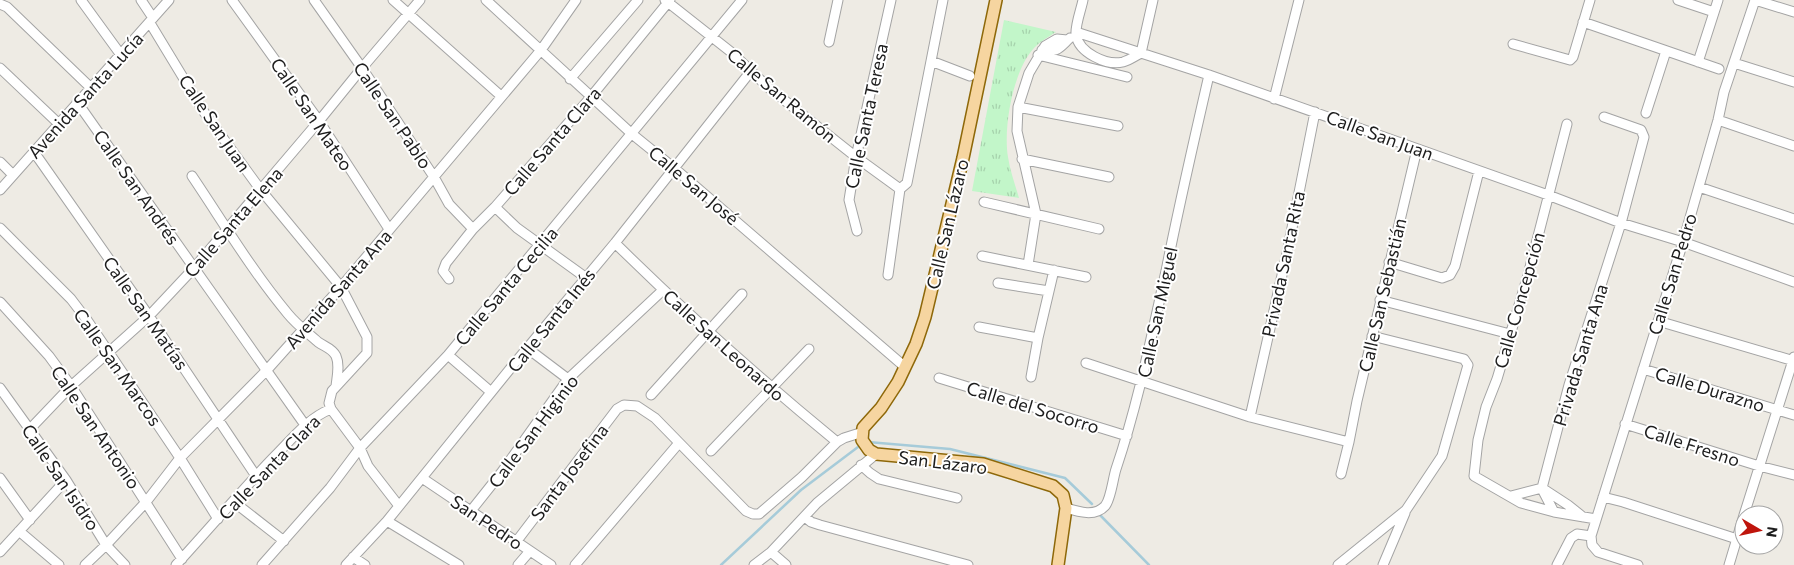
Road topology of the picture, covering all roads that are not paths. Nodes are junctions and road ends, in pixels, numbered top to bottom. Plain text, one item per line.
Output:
1 (81, 0) edge
2 (141, 0) edge
3 (169, 0) edge
4 (232, 0) edge
5 (314, 0) edge
6 (393, 0) edge
7 (420, 0) edge
8 (486, 0) edge
9 (576, 0) edge
10 (638, 0) edge
11 (742, 0) edge
12 (838, 0) edge
13 (891, 0) edge
14 (943, 0) edge
15 (996, 0) edge
16 (1083, 0) edge
17 (1153, 0) edge
18 (1300, 0) edge
19 (1590, 0) edge
20 (1678, 0) edge
21 (1718, 0) edge
22 (1755, 0) edge
23 (668, 1) edge
24 (0, 4) edge
25 (1714, 12) junction
26 (1794, 12) edge
27 (409, 14) junction
28 (152, 21) junction
29 (1583, 22) junction
30 (1076, 32) junction
31 (711, 36) junction
32 (829, 42) dead end
33 (1513, 44) dead end
34 (541, 50) junction
35 (1666, 51) junction
36 (1141, 52) junction
37 (1040, 53) junction
38 (121, 55) junction
39 (931, 61) junction
40 (1698, 62) junction
41 (1734, 63) junction
42 (0, 68) edge
43 (362, 68) junction
44 (1719, 69) dead end
45 (751, 71) junction
46 (1209, 75) junction
47 (970, 76) dead end
48 (1127, 77) dead end
49 (570, 79) junction
50 (1794, 82) edge
51 (90, 87) junction
52 (501, 96) junction
53 (590, 98) junction
54 (1274, 99) junction
55 (77, 102) junction
56 (1018, 107) junction
57 (1315, 112) junction
58 (1646, 113) dead end
59 (1604, 118) dead end
60 (1718, 120) junction
61 (320, 121) junction
62 (59, 124) junction
63 (1567, 124) dead end
64 (1118, 126) dead end
65 (632, 134) junction
66 (1794, 146) edge
67 (1417, 149) junction
68 (34, 152) junction
69 (856, 157) junction
70 (1022, 159) junction
71 (0, 162) edge
72 (674, 168) junction
73 (1479, 171) junction
74 (13, 175) junction
75 (192, 176) dead end
76 (434, 177) junction
77 (1109, 177) dead end
78 (1699, 187) junction
79 (260, 189) junction
80 (900, 189) junction
81 (0, 190) edge
82 (1548, 195) junction
83 (984, 202) dead end
84 (495, 207) junction
85 (1036, 214) junction
86 (1794, 219) edge
87 (1621, 223) junction
88 (0, 228) edge
89 (227, 228) junction
90 (473, 228) junction
91 (389, 229) junction
92 (1099, 229) dead end
93 (857, 231) dead end
94 (1682, 242) junction
95 (615, 243) junction
96 (540, 245) junction
97 (982, 256) dead end
98 (1389, 262) junction
99 (1028, 265) junction
100 (194, 268) junction
101 (1054, 270) junction
102 (888, 275) dead end
103 (586, 277) junction
104 (1086, 277) dead end
105 (449, 279) dead end
106 (1794, 282) edge
107 (998, 283) dead end
108 (341, 287) junction
109 (663, 290) junction
110 (1049, 291) junction
111 (742, 294) dead end
112 (1380, 300) junction
113 (0, 302) edge
114 (149, 316) junction
115 (1658, 321) junction
116 (979, 327) dead end
117 (303, 330) junction
118 (708, 332) junction
119 (1510, 334) junction
120 (1372, 336) junction
121 (1038, 338) junction
122 (368, 343) joint
123 (527, 348) junction
124 (810, 349) dead end
125 (109, 353) junction
126 (448, 355) junction
127 (1794, 359) edge
128 (1086, 363) dead end
129 (905, 367) junction
130 (1643, 369) junction
131 (266, 371) junction
132 (1031, 377) dead end
133 (939, 378) dead end
134 (568, 379) junction
135 (1142, 382) junction
136 (71, 386) junction
137 (336, 386) junction
138 (0, 388) edge
139 (770, 388) junction
140 (491, 392) junction
141 (652, 395) dead end
142 (330, 409) junction
143 (1778, 410) junction
144 (1794, 415) edge
145 (1250, 417) junction
146 (218, 419) junction
147 (1625, 424) junction
148 (305, 425) junction
149 (30, 429) junction
150 (1127, 436) junction
151 (864, 440) junction
152 (837, 442) junction
153 (1349, 442) junction
154 (679, 443) junction
155 (360, 448) junction
156 (711, 451) dead end
157 (876, 454) junction
158 (180, 458) junction
159 (861, 465) junction
160 (1759, 466) junction
161 (1341, 474) dead end
162 (256, 476) junction
163 (1794, 476) edge
164 (0, 478) edge
165 (422, 478) junction
166 (66, 480) junction
167 (1542, 488) junction
168 (1511, 496) junction
169 (1603, 497) junction
170 (957, 498) dead end
171 (146, 502) junction
172 (234, 502) junction
173 (1747, 505) edge
174 (399, 506) junction
175 (1066, 508) junction
176 (1406, 510) junction
177 (470, 512) junction
178 (1554, 512) junction
179 (805, 517) junction
180 (1584, 518) junction
181 (218, 519) junction
182 (1596, 519) junction
183 (30, 520) junction
184 (387, 521) junction
185 (19, 531) junction
186 (1591, 536) junction
187 (1734, 538) edge
188 (284, 541) junction
189 (516, 542) junction
190 (106, 545) junction
191 (1734, 549) edge
192 (530, 551) junction
193 (0, 552) edge
194 (771, 552) junction
195 (353, 557) junction
196 (179, 562) edge
197 (59, 565) edge
198 (85, 565) edge
199 (125, 565) edge
200 (262, 565) edge
201 (346, 565) edge
202 (365, 565) edge
203 (459, 565) edge
204 (518, 565) edge
205 (551, 565) edge
206 (575, 565) edge
207 (754, 565) edge
208 (786, 565) edge
209 (968, 565) edge
210 (1058, 565) edge
211 (1338, 565) edge
212 (1383, 565) edge
213 (1557, 565) edge
214 (1638, 565) edge
215 (1729, 565) edge

1 - 38 street
2 - 28 street, Calle San Juan
3 - 28 street, Avenida Santa Lucía
4 - 61 street, Calle San Mateo
5 - 43 street, Calle San Pablo
6 - 27 street
7 - 27 street, Calle Santa Elena
8 - 34 street, Calle San José
9 - 34 street, Avenida Santa Ana
10 - 49 street
11 - 31 street, Calle Santa Cecilia
12 - 32 street
13 - 69 street, Calle Santa Teresa
14 - 39 street
15 - 129 main road, Calle San Lázaro
16 - 30 street
17 - 36 street
18 - 54 street
19 - 29 street
20 - 25 street
21 - 25 street
22 - 26 street
22 - 41 street, Calle San Pedro
23 - 31 street, Calle San Ramón
23 - 53 street, Calle Santa Clara
24 - 51 street
25 - 40 street
27 - 43 street, Calle Santa Elena
27 - 52 street
28 - 38 street, Avenida Santa Lucía
28 - 79 street, Calle San Juan
29 - 33 street
29 - 35 street
30 - 36 street, Calle San Juan
30 - 36 street
30 - 37 street
31 - 45 street, Calle San Ramón
31 - 65 street, Calle Santa Cecilia
34 - 49 street, Calle San José
34 - 52 street, Avenida Santa Ana
35 - 40 street
35 - 58 street
36 - 46 street, Calle San Juan
37 - 48 street
37 - 56 street
38 - 51 street, Avenida Santa Lucía
39 - 47 street
39 - 80 street
40 - 44 street
41 - 50 street
41 - 60 street, Calle San Pedro
42 - 62 street
43 - 61 street, Calle Santa Elena
43 - 76 street, Calle San Pablo
45 - 69 street, Calle San Ramón
45 - 72 street, Calle Santa Inés
46 - 54 street, Calle San Juan
46 - 135 street, Calle San Miguel
49 - 53 street, Calle San José
51 - 55 street, Avenida Santa Lucía
52 - 76 street, Avenida Santa Ana
53 - 65 street, Calle San José
53 - 84 street, Calle Santa Clara
54 - 57 street, Calle San Juan
55 - 62 street, Avenida Santa Lucía
55 - 100 street, Calle San Andrés
56 - 64 street
56 - 70 street
57 - 67 street, Calle San Juan
57 - 145 street, Privada Santa Rita
59 - 87 street, Privada Santa Ana
60 - 66 street
60 - 78 street, Calle San Pedro
61 - 79 street, Calle Santa Elena
61 - 91 street, Calle San Mateo
62 - 68 street, Avenida Santa Lucía
63 - 82 street, Calle Concepción
65 - 72 street, Calle San José
65 - 96 street, Calle Santa Cecilia
67 - 73 street, Calle San Juan
67 - 98 street, Calle San Sebastián
68 - 74 street, Avenida Santa Lucía
68 - 114 street, Calle San Matías
69 - 80 street, Calle San Ramón
69 - 93 street, Calle Santa Teresa
70 - 77 street
70 - 85 street
71 - 74 street
72 - 95 street, Calle Santa Inés
72 - 129 street, Calle San José
73 - 82 street, Calle San Juan
73 - 98 street
74 - 81 street, Avenida Santa Lucía
75 - 89 street
76 - 90 street, Calle San Pablo
76 - 91 street, Avenida Santa Ana
78 - 86 street
78 - 94 street, Calle San Pedro
79 - 89 street, Calle Santa Elena
79 - 108 street, Calle San Juan
80 - 102 street
82 - 87 street, Calle San Juan
82 - 119 street, Calle Concepción
83 - 85 street
84 - 90 street, Calle Santa Clara
84 - 96 street
85 - 92 street
85 - 99 street
87 - 94 street, Calle San Juan
87 - 167 street, Privada Santa Ana
88 - 125 street, Calle San Marcos
89 - 100 street, Calle Santa Elena
89 - 117 street
90 - 105 street, Calle Santa Clara
91 - 108 street, Avenida Santa Ana
94 - 106 street, Calle San Juan
94 - 115 street, Calle San Pedro
95 - 103 street, Calle Santa Inés
95 - 109 street, Calle San Leonardo
96 - 103 street
96 - 126 street, Calle Santa Cecilia
97 - 99 street
98 - 112 street, Calle San Sebastián
99 - 101 street
100 - 114 street, Calle Santa Elena
100 - 131 street, Calle San Andrés
101 - 104 street
101 - 110 street
103 - 123 street, Calle Santa Inés
107 - 110 street
108 - 117 street, Avenida Santa Ana
108 - 122 street, Calle San Juan
109 - 118 street, Calle San Leonardo
109 - 134 street, Calle San Higinio
110 - 121 street
111 - 118 street
112 - 119 street
112 - 120 street, Calle San Sebastián
113 - 136 street, Calle San Antonio
114 - 125 street, Calle Santa Elena
114 - 146 street, Calle San Matías
115 - 127 street
115 - 130 street, Calle San Pedro
116 - 121 street
117 - 131 street, Avenida Santa Ana
117 - 137 street
118 - 139 street, Calle San Leonardo
118 - 141 street
119 - 168 street, Calle Concepción
120 - 153 street, Calle San Sebastián
120 - 176 street
121 - 132 street
122 - 137 street, Calle Santa Clara
123 - 134 street
123 - 140 street, Calle Santa Inés
124 - 139 street
125 - 136 street, Calle Santa Elena
125 - 158 street, Calle San Marcos
126 - 140 street
126 - 155 street, Calle Santa Cecilia
127 - 143 street
128 - 135 street
129 - 151 main road, Calle San Lázaro
130 - 143 street, Calle Durazno
130 - 147 street, Calle San Pedro
131 - 146 street, Avenida Santa Ana
131 - 148 street, Calle San Andrés
133 - 150 street, Calle del Socorro
134 - 177 street, Calle San Higinio
135 - 145 street
135 - 150 street, Calle San Miguel
136 - 149 street, Calle Santa Elena
136 - 171 street, Calle San Antonio
137 - 142 street, Calle Santa Clara
138 - 149 street, Calle San Isidro
139 - 152 street, Calle San Leonardo
139 - 156 street
140 - 165 street, Calle Santa Inés
142 - 148 street, Calle Santa Clara
142 - 155 street
143 - 144 street, Calle Durazno
143 - 160 street
145 - 153 street
146 - 158 street, Avenida Santa Ana
146 - 162 street, Calle San Matías
147 - 160 street, Calle Fresno
147 - 169 street, Calle San Pedro
148 - 162 street, Calle Santa Clara
149 - 166 street, Calle San Isidro
150 - 175 street, Calle San Miguel
151 - 152 street
151 - 157 main road, San Lázaro
152 - 154 street
153 - 161 street, Calle San Sebastián
154 - 189 street, Santa Josefina
154 - 206 street
155 - 174 street
155 - 188 street, Calle Santa Cecilia
157 - 159 street
157 - 175 main road, San Lázaro
158 - 171 street, Avenida Santa Ana
158 - 181 street, Calle San Marcos
159 - 170 street
159 - 179 street
160 - 163 street, Calle Fresno
160 - 173 street
162 - 172 street, Calle Santa Clara
164 - 183 street
165 - 174 street, Calle Santa Inés
165 - 177 street, San Pedro
166 - 183 street
166 - 190 street, Calle San Isidro
167 - 168 street
167 - 178 street
167 - 180 street
168 - 178 street
169 - 182 street, Calle San Pedro
169 - 187 street
171 - 190 street, Avenida Santa Ana
171 - 196 street, Calle San Antonio
172 - 181 street, Calle Santa Clara
172 - 188 street
174 - 184 street, Calle Santa Inés
175 - 210 main road
176 - 211 street
176 - 212 street
177 - 189 street, San Pedro
178 - 180 street
179 - 194 street
179 - 209 street
180 - 182 street
181 - 196 street, Calle Santa Clara
182 - 186 street, Calle San Pedro
183 - 185 street
184 - 195 street, Calle Santa Inés
184 - 203 street
185 - 193 street
185 - 197 street
186 - 213 street
186 - 214 street
188 - 200 street, Calle Santa Cecilia
189 - 192 street, San Pedro
190 - 198 street, Avenida Santa Ana
190 - 199 street, Calle San Isidro
191 - 215 street
192 - 204 street
192 - 205 street, San Pedro
194 - 207 street
194 - 208 street
195 - 201 street, Calle Santa Inés
195 - 202 street

